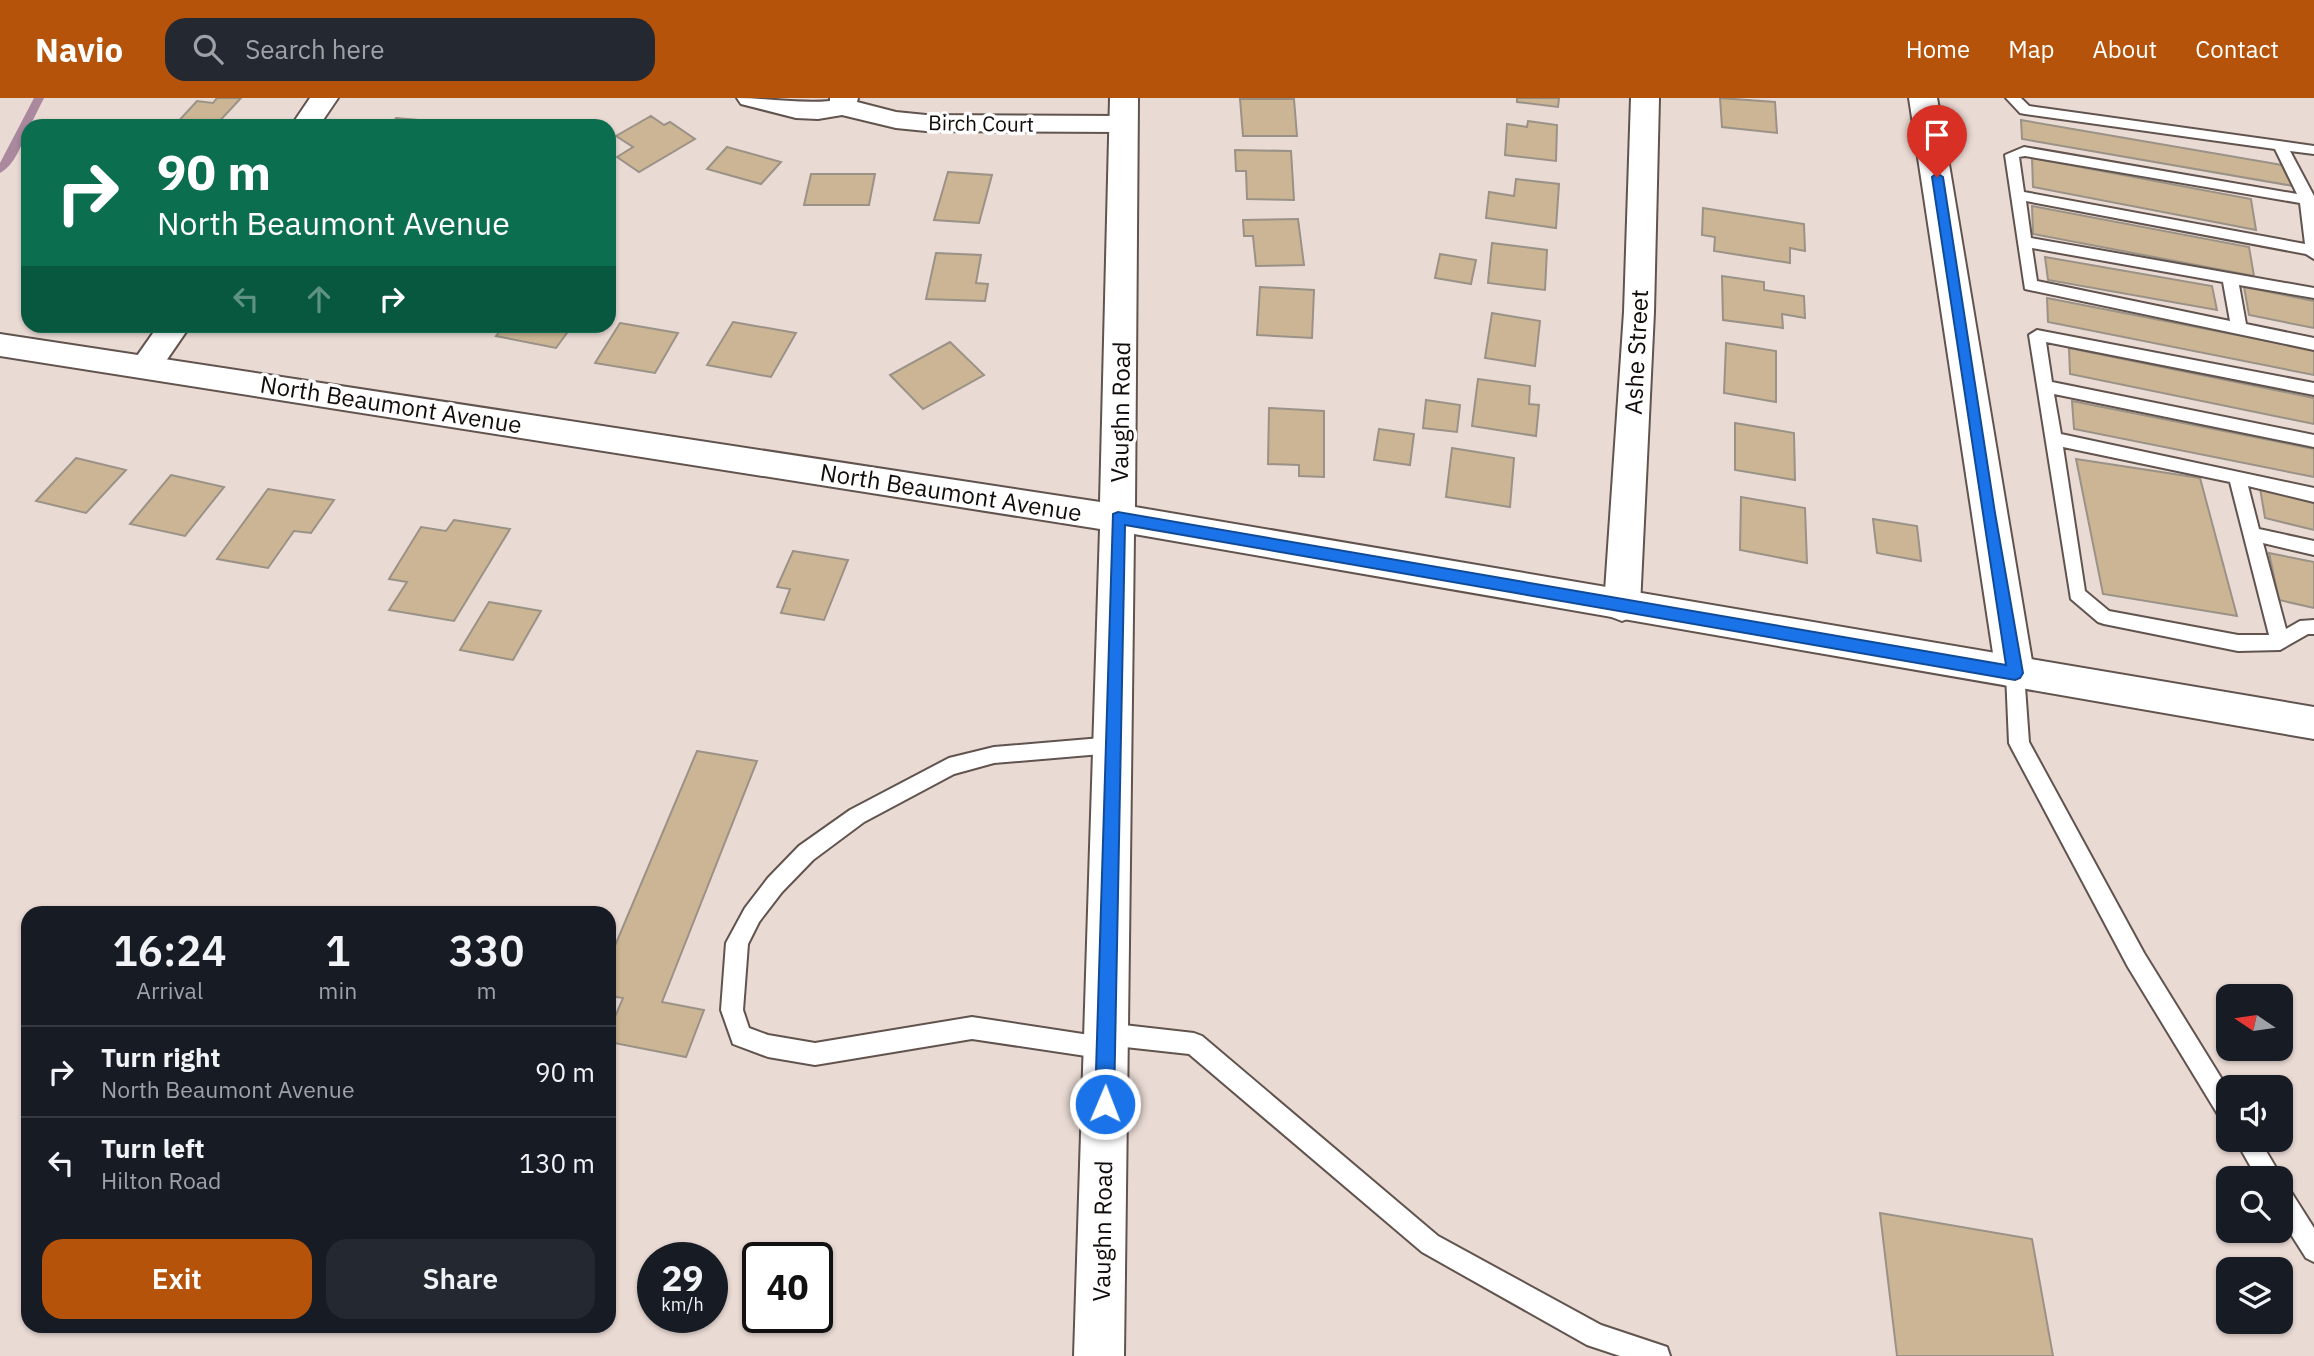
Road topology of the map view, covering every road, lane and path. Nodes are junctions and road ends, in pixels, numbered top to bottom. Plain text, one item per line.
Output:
1 (324, 98) edge
2 (751, 98) edge
3 (1645, 98) edge
4 (1923, 98) edge
5 (2013, 98) edge
6 (843, 102) edge
7 (1123, 111) edge
8 (310, 119) edge
9 (2281, 147) junction
10 (2314, 150) edge
11 (2016, 195) junction
12 (2311, 200) edge
13 (2024, 242) junction
14 (2314, 252) edge
15 (2230, 278) junction
16 (2314, 293) edge
17 (2239, 328) junction
18 (169, 333) edge
19 (2314, 344) edge
20 (0, 345) edge
21 (146, 366) junction
22 (2045, 386) junction
23 (2314, 389) edge
24 (2053, 439) junction
25 (2314, 441) edge
26 (2237, 477) junction
27 (2314, 495) edge
28 (1118, 518) junction
29 (2252, 534) junction
30 (2314, 548) edge
31 (1622, 606) junction
32 (2314, 627) edge
33 (2280, 642) junction
34 (2015, 673) junction
35 (2314, 723) edge
36 (1113, 745) junction
37 (1106, 1041) junction
38 (2216, 1090) edge
39 (2293, 1216) edge
40 (2314, 1250) edge
41 (1617, 1350) edge
42 (1099, 1356) edge
43 (1658, 1356) edge

1 - 8 street
2 - 6 street, Birch Court
3 - 31 street, Ashe Street
4 - 34 street
5 - 9 lane
6 - 7 street, Birch Court
7 - 28 street, Vaughn Road
9 - 10 lane
9 - 12 lane
11 - 12 lane
11 - 13 lane
11 - 14 lane
12 - 14 lane
13 - 15 lane
13 - 17 lane
15 - 16 lane
15 - 17 lane
17 - 19 lane
18 - 21 street
20 - 21 street, North Beaumont Avenue
21 - 28 street, North Beaumont Avenue
22 - 23 lane
22 - 24 lane
22 - 25 lane
24 - 26 lane
24 - 33 lane
26 - 27 lane
26 - 29 lane
28 - 31 street, North Beaumont Avenue
28 - 36 street, Vaughn Road
29 - 30 lane
29 - 33 lane
31 - 34 street, North Beaumont Avenue
32 - 33 lane
34 - 35 street, North Beaumont Avenue
34 - 38 lane
36 - 37 street, Vaughn Road
36 - 37 lane
37 - 41 lane
37 - 42 street, Vaughn Road
39 - 40 lane
41 - 43 lane

